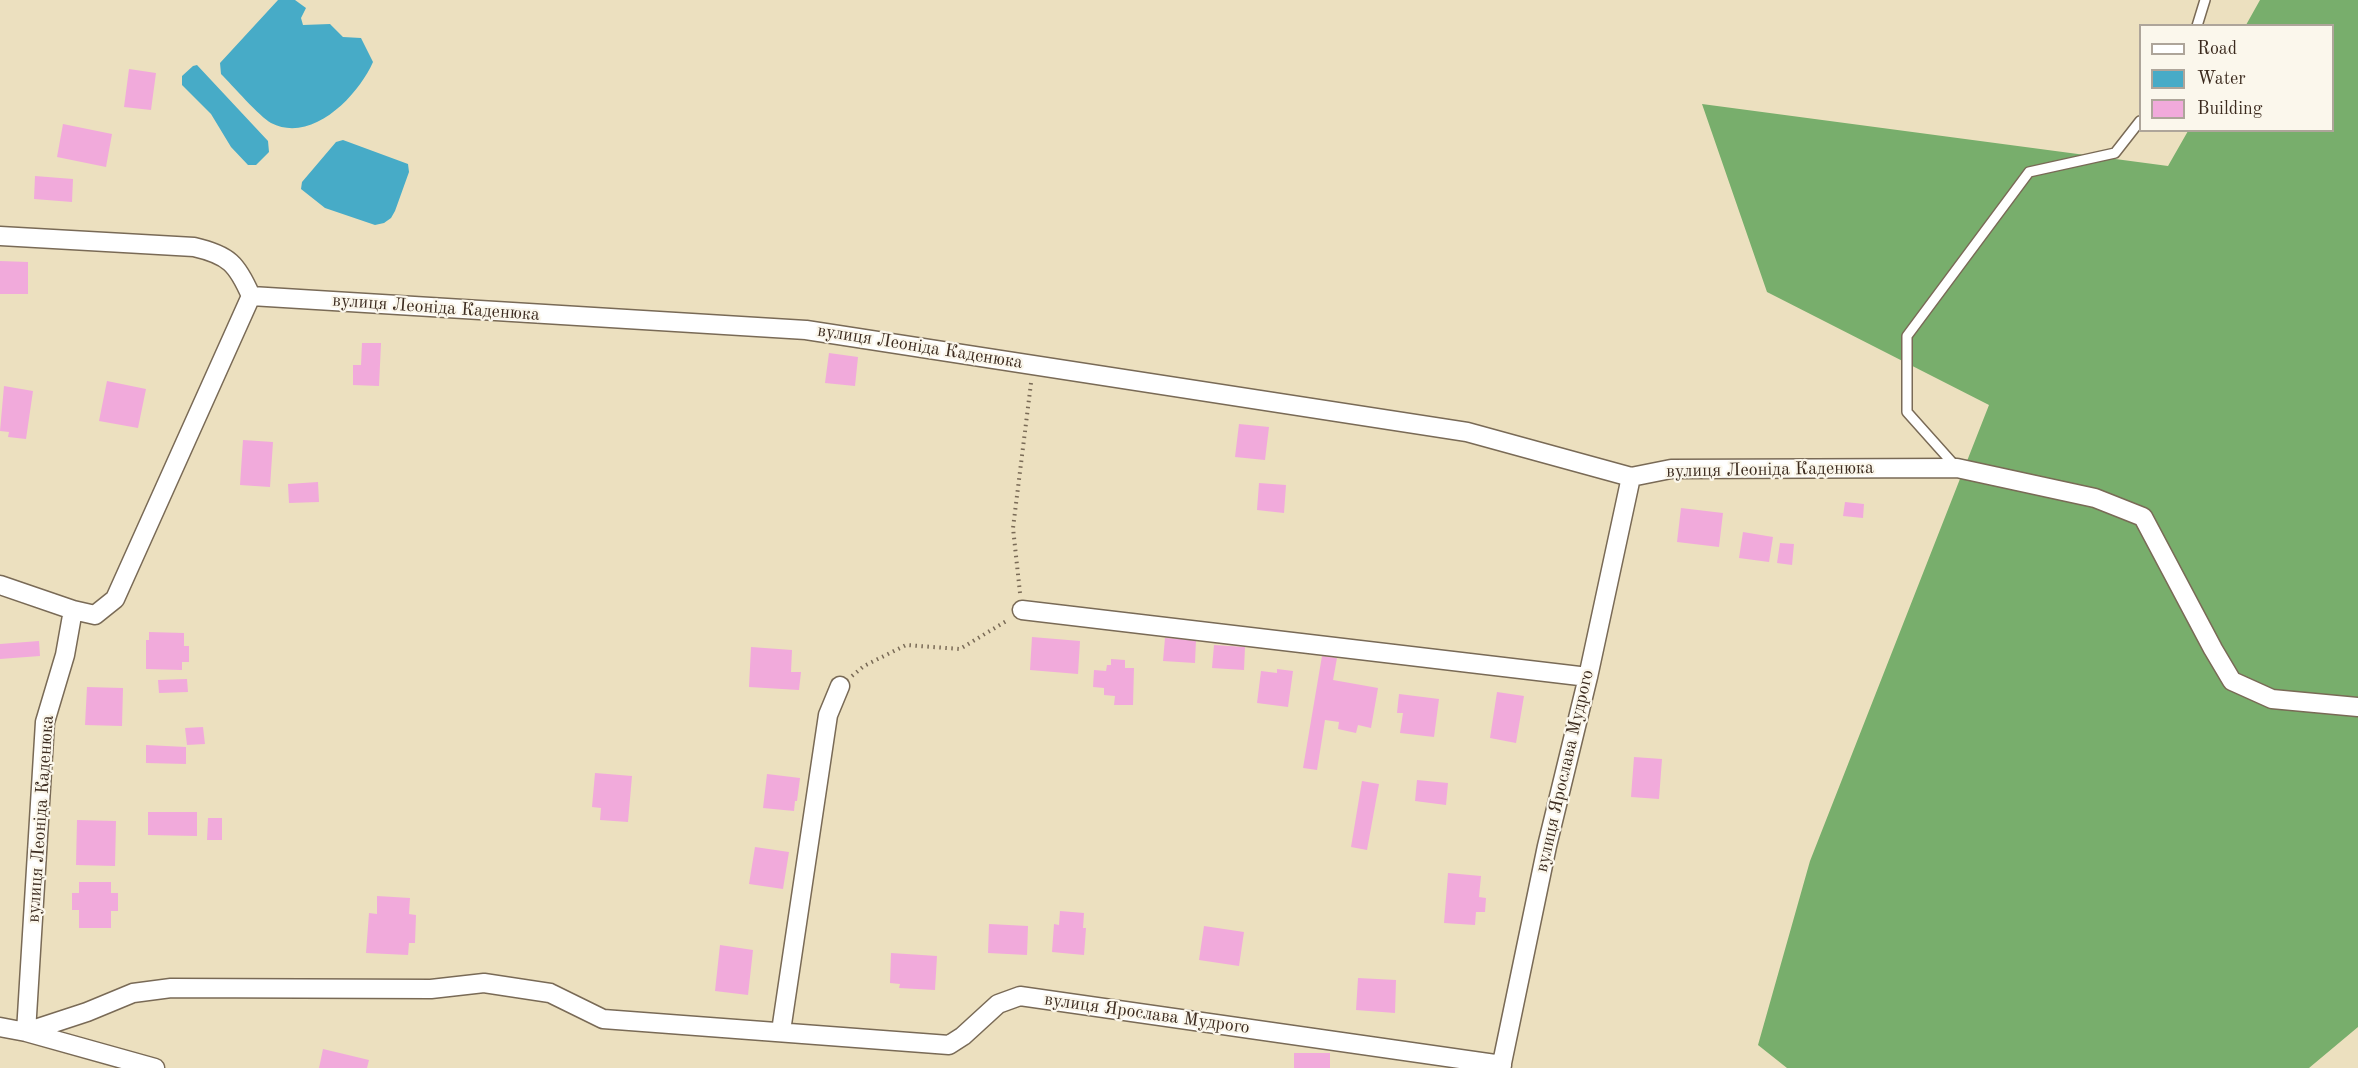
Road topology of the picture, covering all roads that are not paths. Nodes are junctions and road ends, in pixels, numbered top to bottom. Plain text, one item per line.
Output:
1 (2205, 0) edge
2 (2198, 24) edge
3 (2139, 122) edge
4 (0, 236) edge
5 (251, 296) junction
6 (1957, 468) junction
7 (1631, 477) junction
8 (0, 585) edge
9 (74, 610) junction
10 (1022, 610) road end
11 (1588, 676) junction
12 (840, 686) road end
13 (2358, 707) edge
14 (0, 1027) edge
15 (782, 1031) junction
16 (26, 1032) junction
17 (1502, 1066) edge
18 (155, 1068) edge

1 - 2 lane
3 - 6 lane
4 - 5 street
5 - 7 street, вулиця Леоніда Каденюка
5 - 9 street
6 - 7 street, вулиця Леоніда Каденюка
6 - 13 street, вулиця Леоніда Каденюка
7 - 11 street, вулиця Ярослава Мудрого
8 - 9 street
9 - 16 street, вулиця Леоніда Каденюка
10 - 11 street
11 - 17 street, вулиця Ярослава Мудрого
12 - 15 street
14 - 16 street
15 - 16 street
15 - 17 street, вулиця Ярослава Мудрого
16 - 18 street

